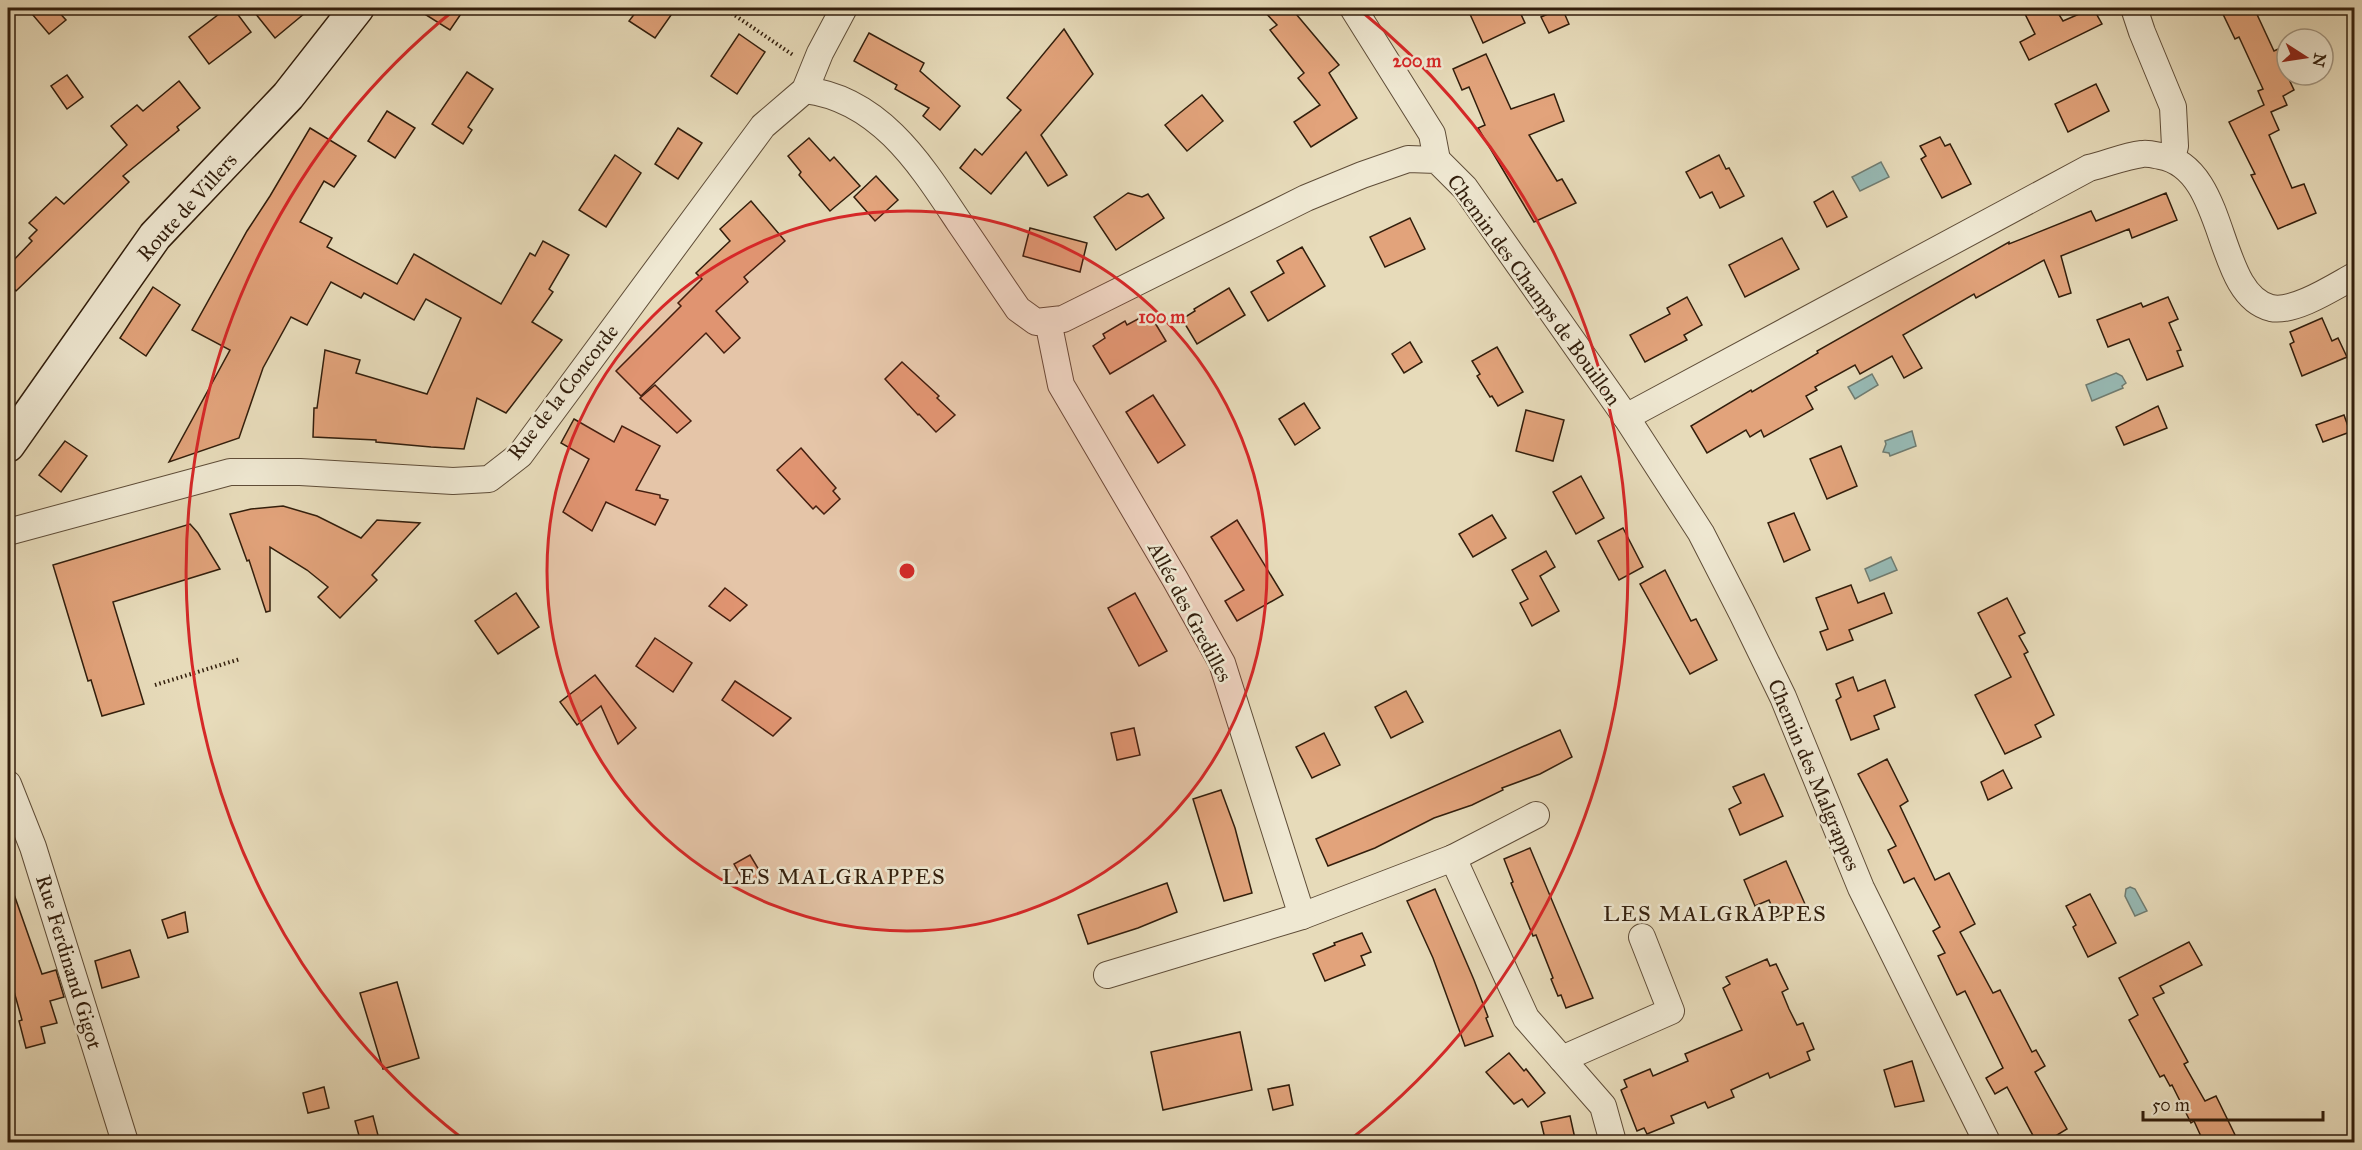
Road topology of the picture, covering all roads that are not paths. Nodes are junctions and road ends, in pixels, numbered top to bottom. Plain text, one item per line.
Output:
1 (357, 8) edge
2 (844, 8) edge
3 (1353, 8) edge
4 (2134, 8) edge
5 (809, 79) junction
6 (2172, 158) junction
7 (1437, 160) junction
8 (2355, 276) edge
9 (1048, 321) junction
10 (1626, 417) junction
11 (8, 445) edge
12 (8, 532) edge
13 (8, 784) edge
14 (1536, 815) dead end
15 (1453, 858) junction
16 (1302, 916) junction
17 (1642, 937) dead end
18 (1107, 975) dead end
19 (1562, 1059) junction
20 (125, 1143) edge
21 (1613, 1143) edge
22 (1987, 1143) edge

1 - 11 main road, Route de Villers
2 - 5 street
3 - 7 street
4 - 6 street
5 - 9 street
5 - 12 street, Rue de la Concorde
6 - 8 street
6 - 10 street, Chemin des Champs de Bouillon
7 - 9 street, Chemin des Champs de Bouillon
7 - 10 street, Chemin des Champs de Bouillon
9 - 16 street, Allée des Gredilles
10 - 22 street, Chemin des Malgrappes
13 - 20 street, Rue Ferdinand Gigot
14 - 15 street
15 - 16 street
15 - 19 street
16 - 18 street
17 - 19 street
19 - 21 street

